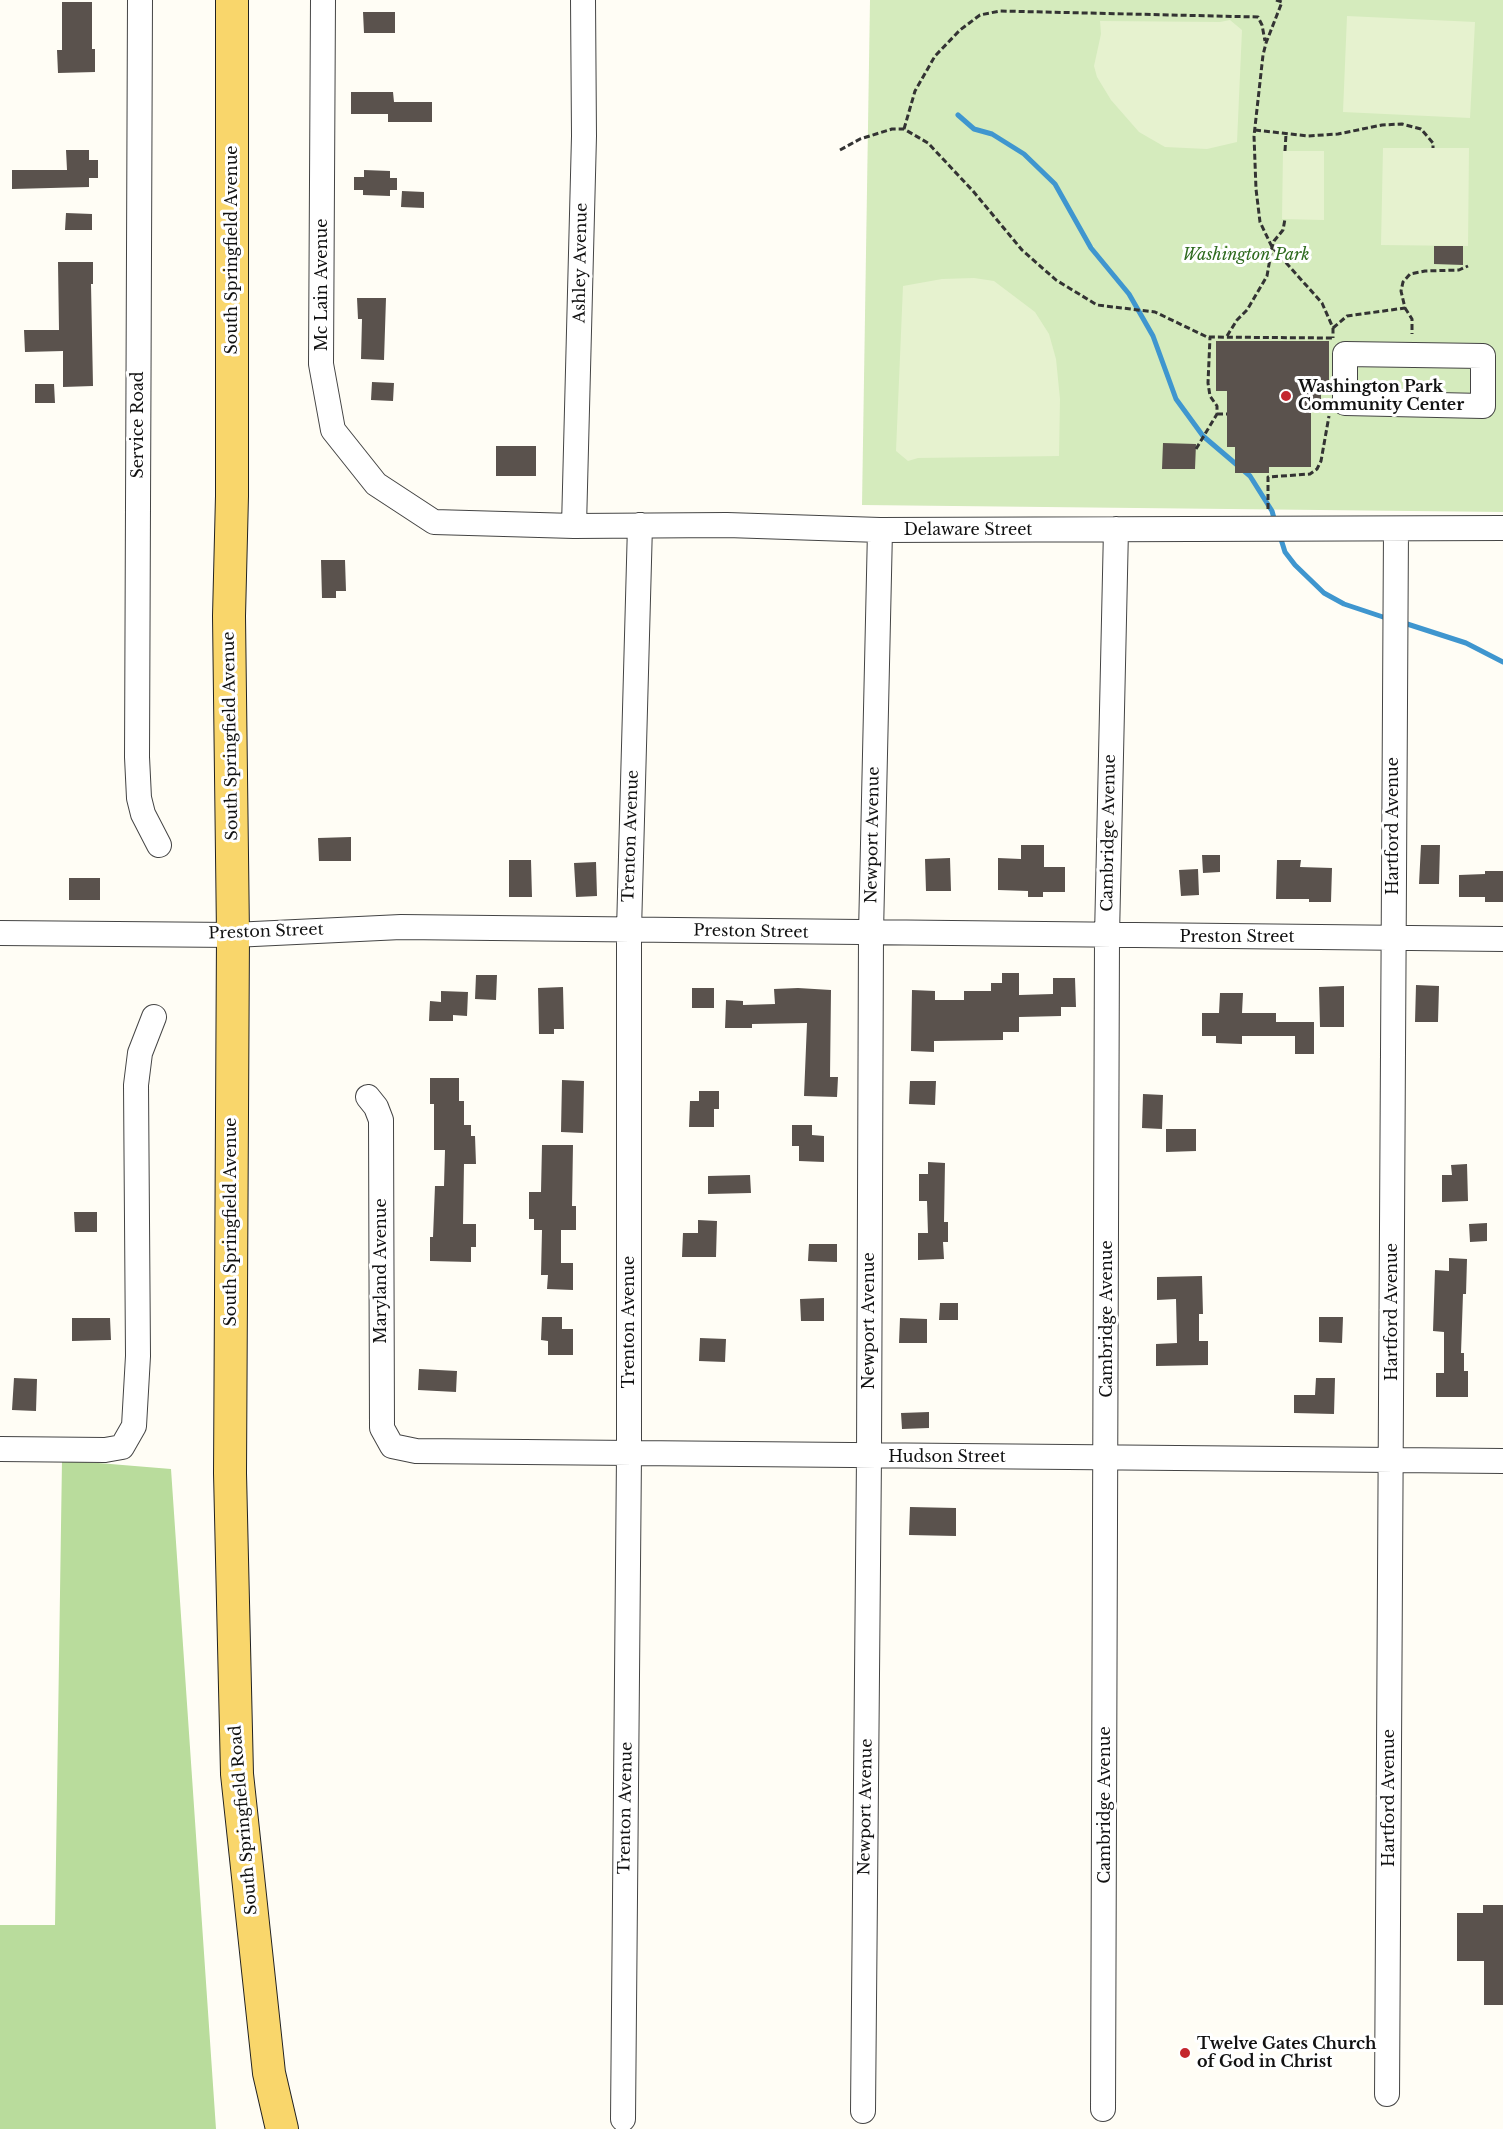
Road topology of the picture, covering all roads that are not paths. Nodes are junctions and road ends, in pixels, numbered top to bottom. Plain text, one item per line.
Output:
1 (140, 0) edge
2 (232, 0) edge
3 (324, 0) edge
4 (583, 0) edge
5 (1493, 368) edge
6 (434, 522) joint
7 (574, 525) junction
8 (640, 525) junction
9 (1503, 528) edge
10 (1116, 529) junction
11 (1395, 529) junction
12 (880, 530) junction
13 (159, 845) dead end
14 (629, 930) junction
15 (0, 933) edge
16 (870, 933) junction
17 (233, 935) junction
18 (1107, 936) junction
19 (1393, 938) junction
20 (1503, 939) edge
21 (154, 1017) dead end
22 (368, 1097) dead end
23 (392, 1446) joint
24 (0, 1449) edge
25 (629, 1454) junction
26 (869, 1456) junction
27 (1107, 1457) junction
28 (1392, 1460) junction
29 (1503, 1461) edge
30 (230, 1473) joint
31 (1387, 2094) dead end
32 (1103, 2109) dead end
33 (863, 2111) dead end
34 (623, 2119) dead end
35 (282, 2129) edge

1 - 13 street, Service Road
2 - 17 main road, South Springfield Avenue
3 - 6 street, Mc Lain Avenue
4 - 7 street, Ashley Avenue
5 - 5 street
6 - 7 street, Delaware Street
7 - 8 street, Delaware Street
8 - 12 street, Delaware Street
8 - 14 street, Trenton Avenue
9 - 11 street, Delaware Street
10 - 11 street, Delaware Street
10 - 12 street, Delaware Street
10 - 18 street, Cambridge Avenue
11 - 19 street, Hartford Avenue
12 - 16 street, Newport Avenue
14 - 16 street, Preston Street
14 - 17 street, Preston Street
14 - 25 street, Trenton Avenue
15 - 17 street, Preston Street
16 - 18 street, Preston Street
16 - 26 street, Newport Avenue
17 - 30 main road, South Springfield Avenue
18 - 19 street, Preston Street
18 - 27 street, Cambridge Avenue
19 - 20 street, Preston Street
19 - 28 street, Hartford Avenue
21 - 24 street
22 - 23 street, Maryland Avenue
23 - 25 street, Hudson Street
25 - 26 street, Hudson Street
25 - 34 street, Trenton Avenue
26 - 27 street, Hudson Street
26 - 33 street, Newport Avenue
27 - 28 street, Hudson Street
27 - 32 street, Cambridge Avenue
28 - 29 street, Hudson Street
28 - 31 street, Hartford Avenue
30 - 35 main road, South Springfield Road

